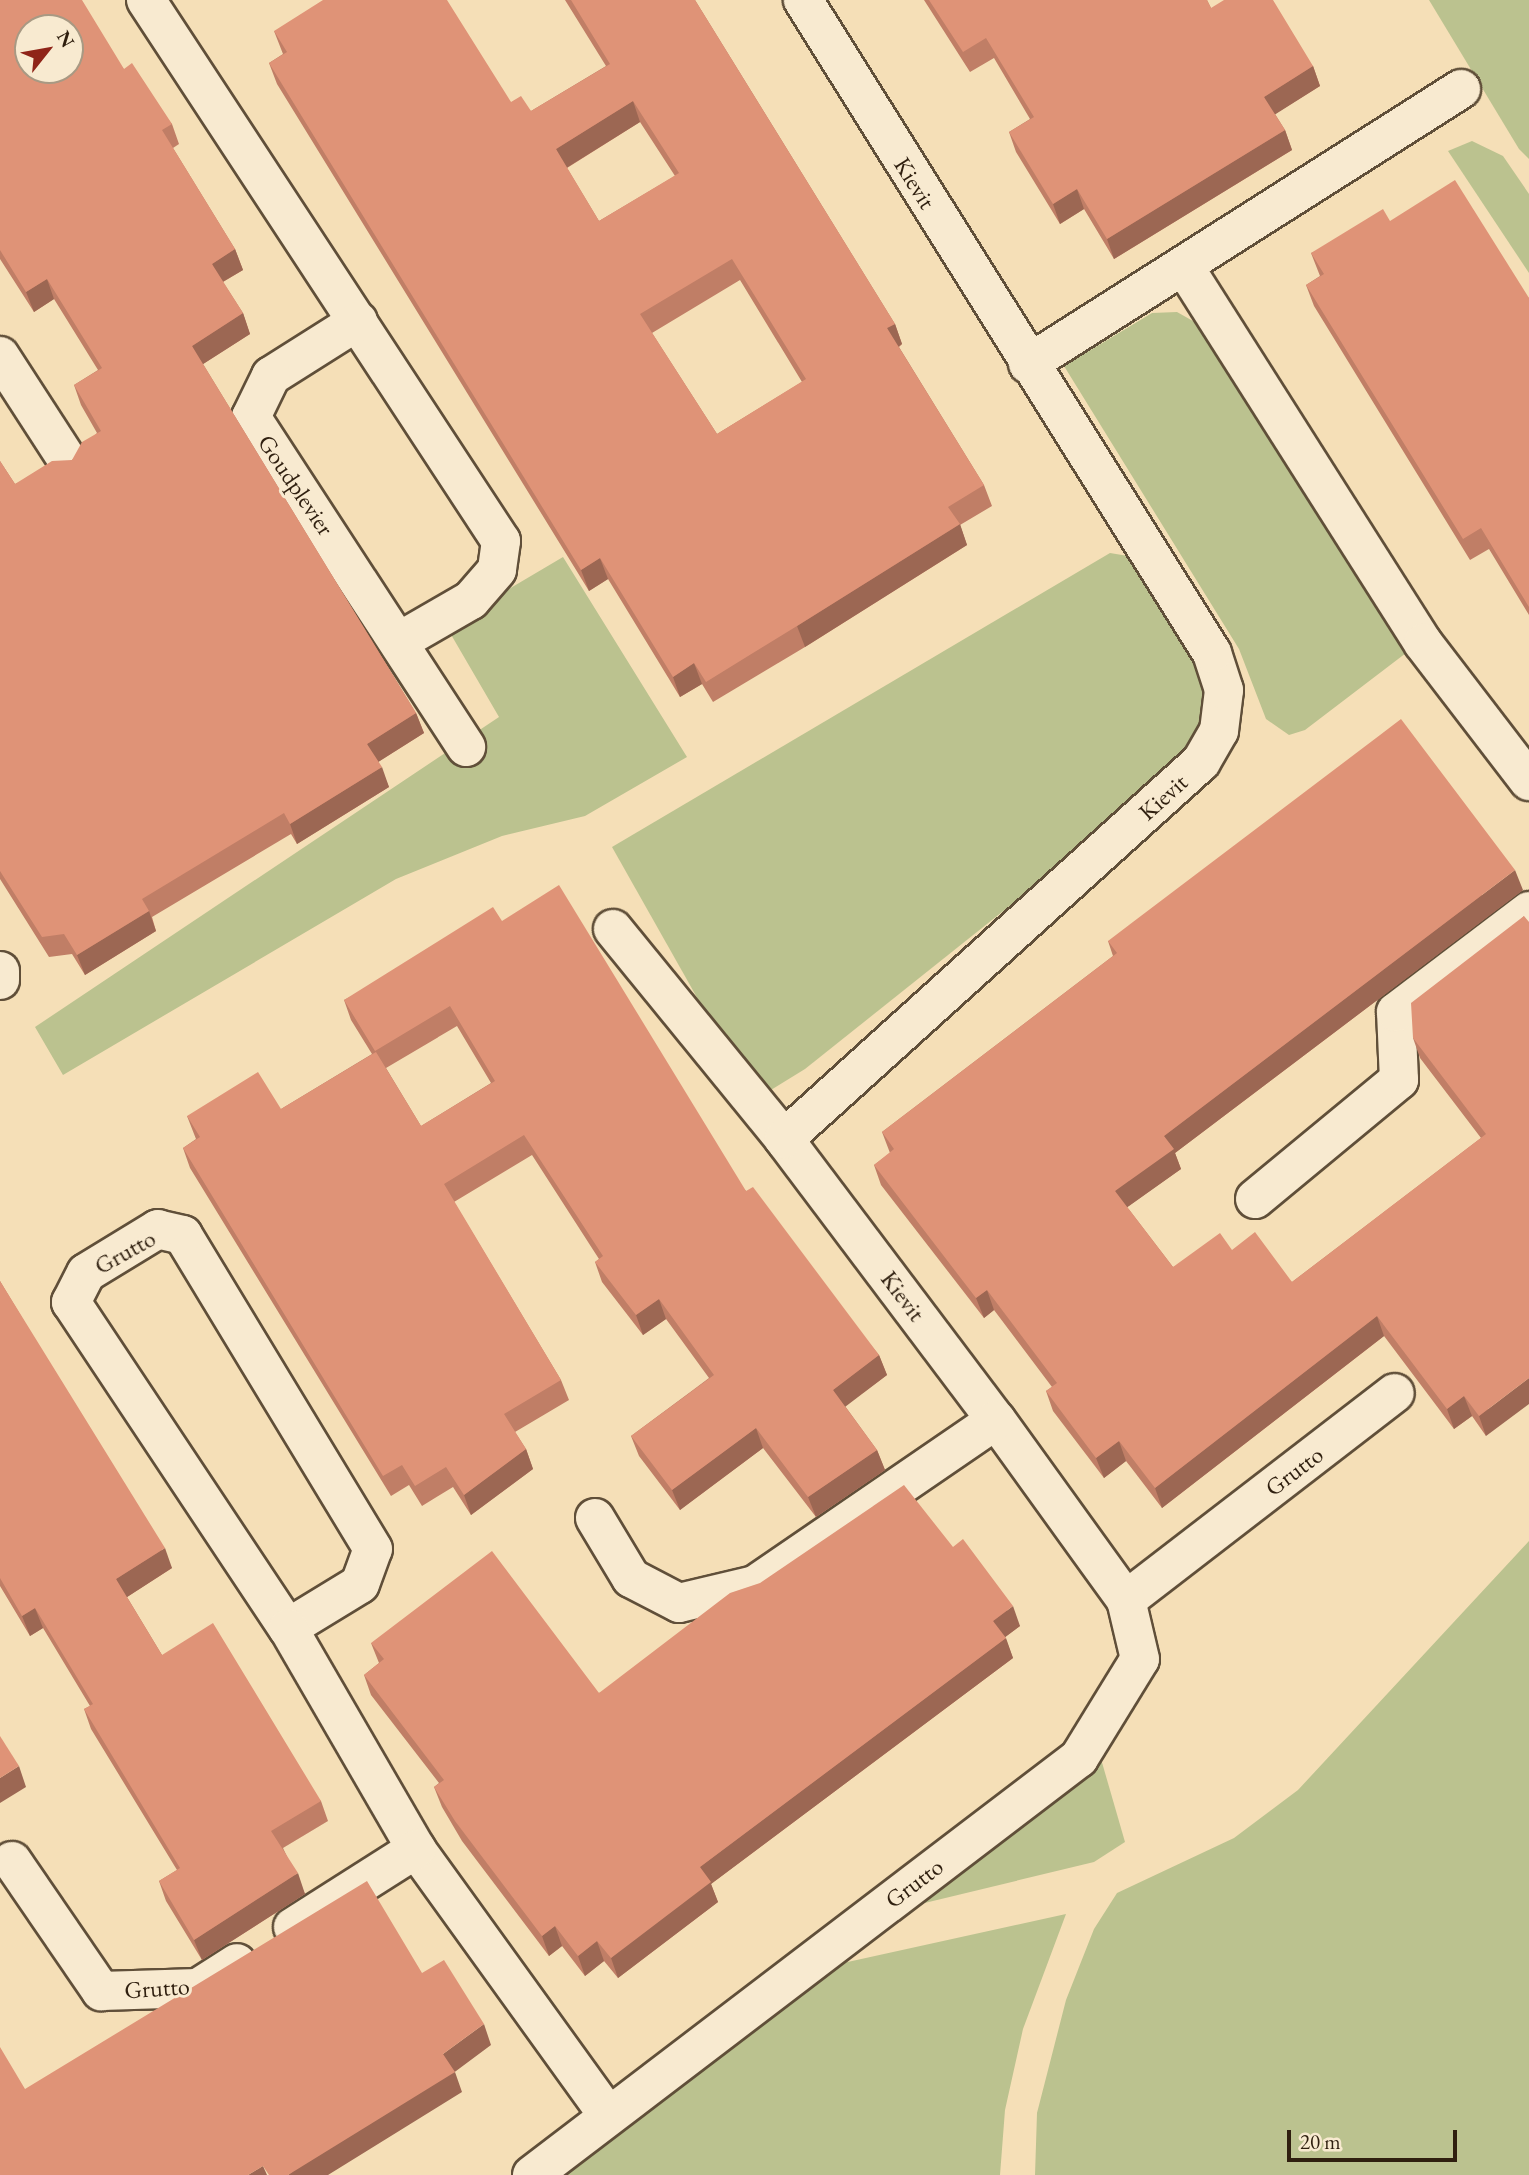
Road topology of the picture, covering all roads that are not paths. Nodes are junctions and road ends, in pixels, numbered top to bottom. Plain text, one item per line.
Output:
1 (146, 0) edge
2 (803, 0) edge
3 (1461, 89) dead end
4 (1185, 268) junction
5 (358, 321) junction
6 (0, 356) edge
7 (1028, 364) junction
8 (68, 461) edge
9 (400, 641) junction
10 (466, 747) dead end
11 (1529, 781) edge
12 (1529, 911) edge
13 (613, 929) dead end
14 (0, 971) edge
15 (0, 980) edge
16 (784, 1139) junction
17 (1255, 1199) dead end
18 (1395, 1393) dead end
19 (996, 1420) junction
20 (595, 1518) dead end
21 (1126, 1600) junction
22 (288, 1628) junction
23 (416, 1849) junction
24 (12, 1861) dead end
25 (608, 2115) junction
26 (533, 2175) edge

1 - 5 street
2 - 7 street, Kievit
3 - 4 street
4 - 7 street
4 - 11 street
5 - 9 street
5 - 9 street, Goudplevier
6 - 8 street
7 - 16 street, Kievit
9 - 10 street, Goudplevier
12 - 17 street
13 - 16 street, Kievit
14 - 15 street
16 - 19 street, Kievit
18 - 21 street, Grutto
19 - 20 street
19 - 21 street, Grutto
21 - 25 street, Grutto
22 - 22 street, Grutto
22 - 23 street, Grutto
23 - 24 street, Grutto
23 - 25 street, Grutto
25 - 26 street, Grutto

